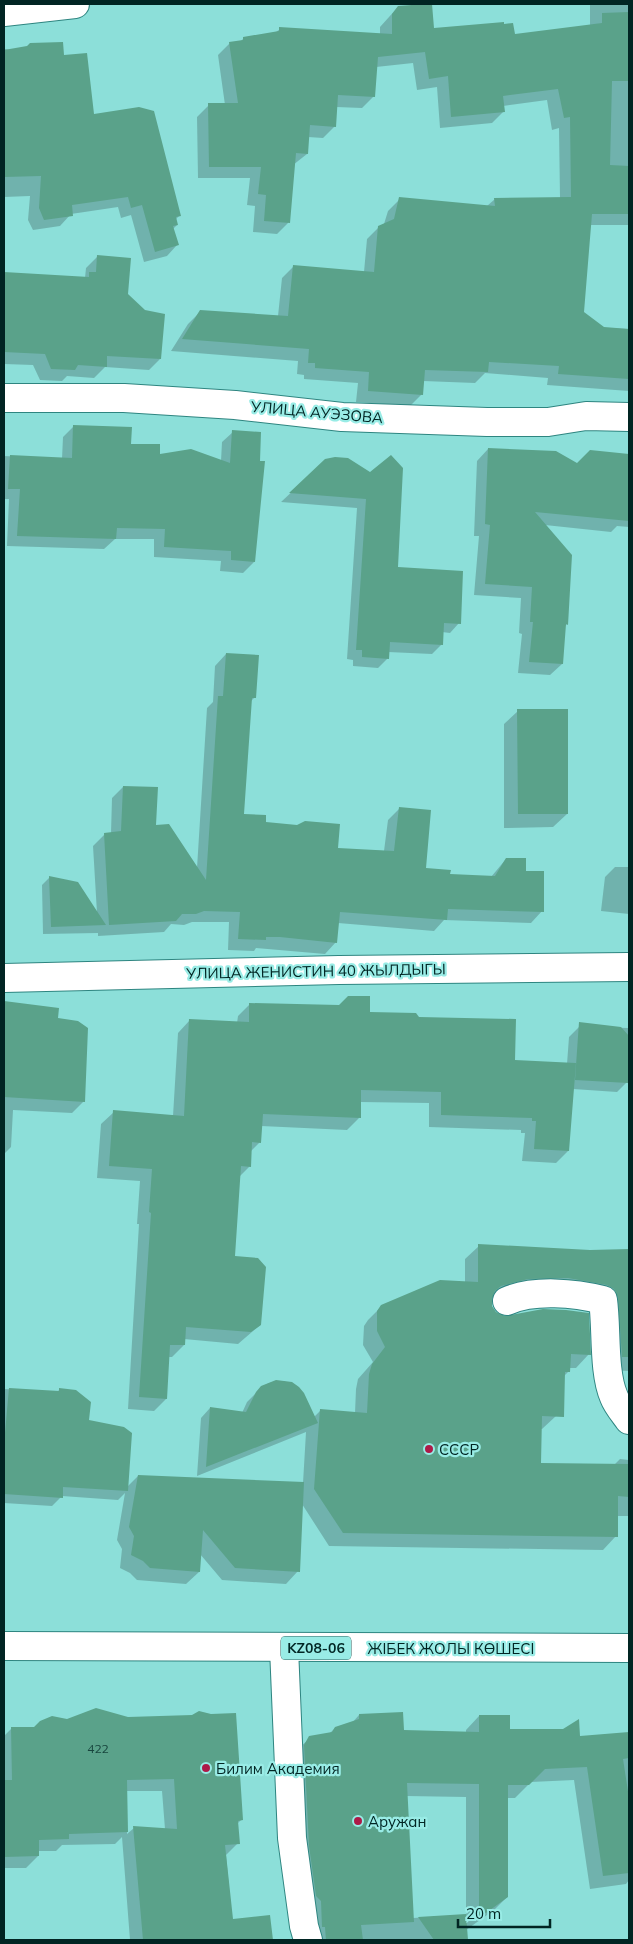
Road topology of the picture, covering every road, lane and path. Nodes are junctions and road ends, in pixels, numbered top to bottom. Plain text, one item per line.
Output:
1 (74, 4) edge
2 (4, 12) edge
3 (4, 398) edge
4 (629, 417) edge
5 (629, 967) edge
6 (4, 978) edge
7 (507, 1302) dead end
8 (629, 1420) edge
9 (4, 1646) edge
10 (284, 1648) junction
11 (629, 1648) edge
12 (308, 1940) edge

1 - 2 main road
3 - 4 main road, УЛИЦА АУЭЗОВА
5 - 6 main road, УЛИЦА ЖЕНИСТИН 40 ЖЫЛДЫГЫ
7 - 8 main road
9 - 10 main road, ЖІБЕК ЖОЛЫ КӨШЕСІ / KZ08-06
10 - 11 main road, ЖІБЕК ЖОЛЫ КӨШЕСІ / KZ08-06
10 - 12 main road

